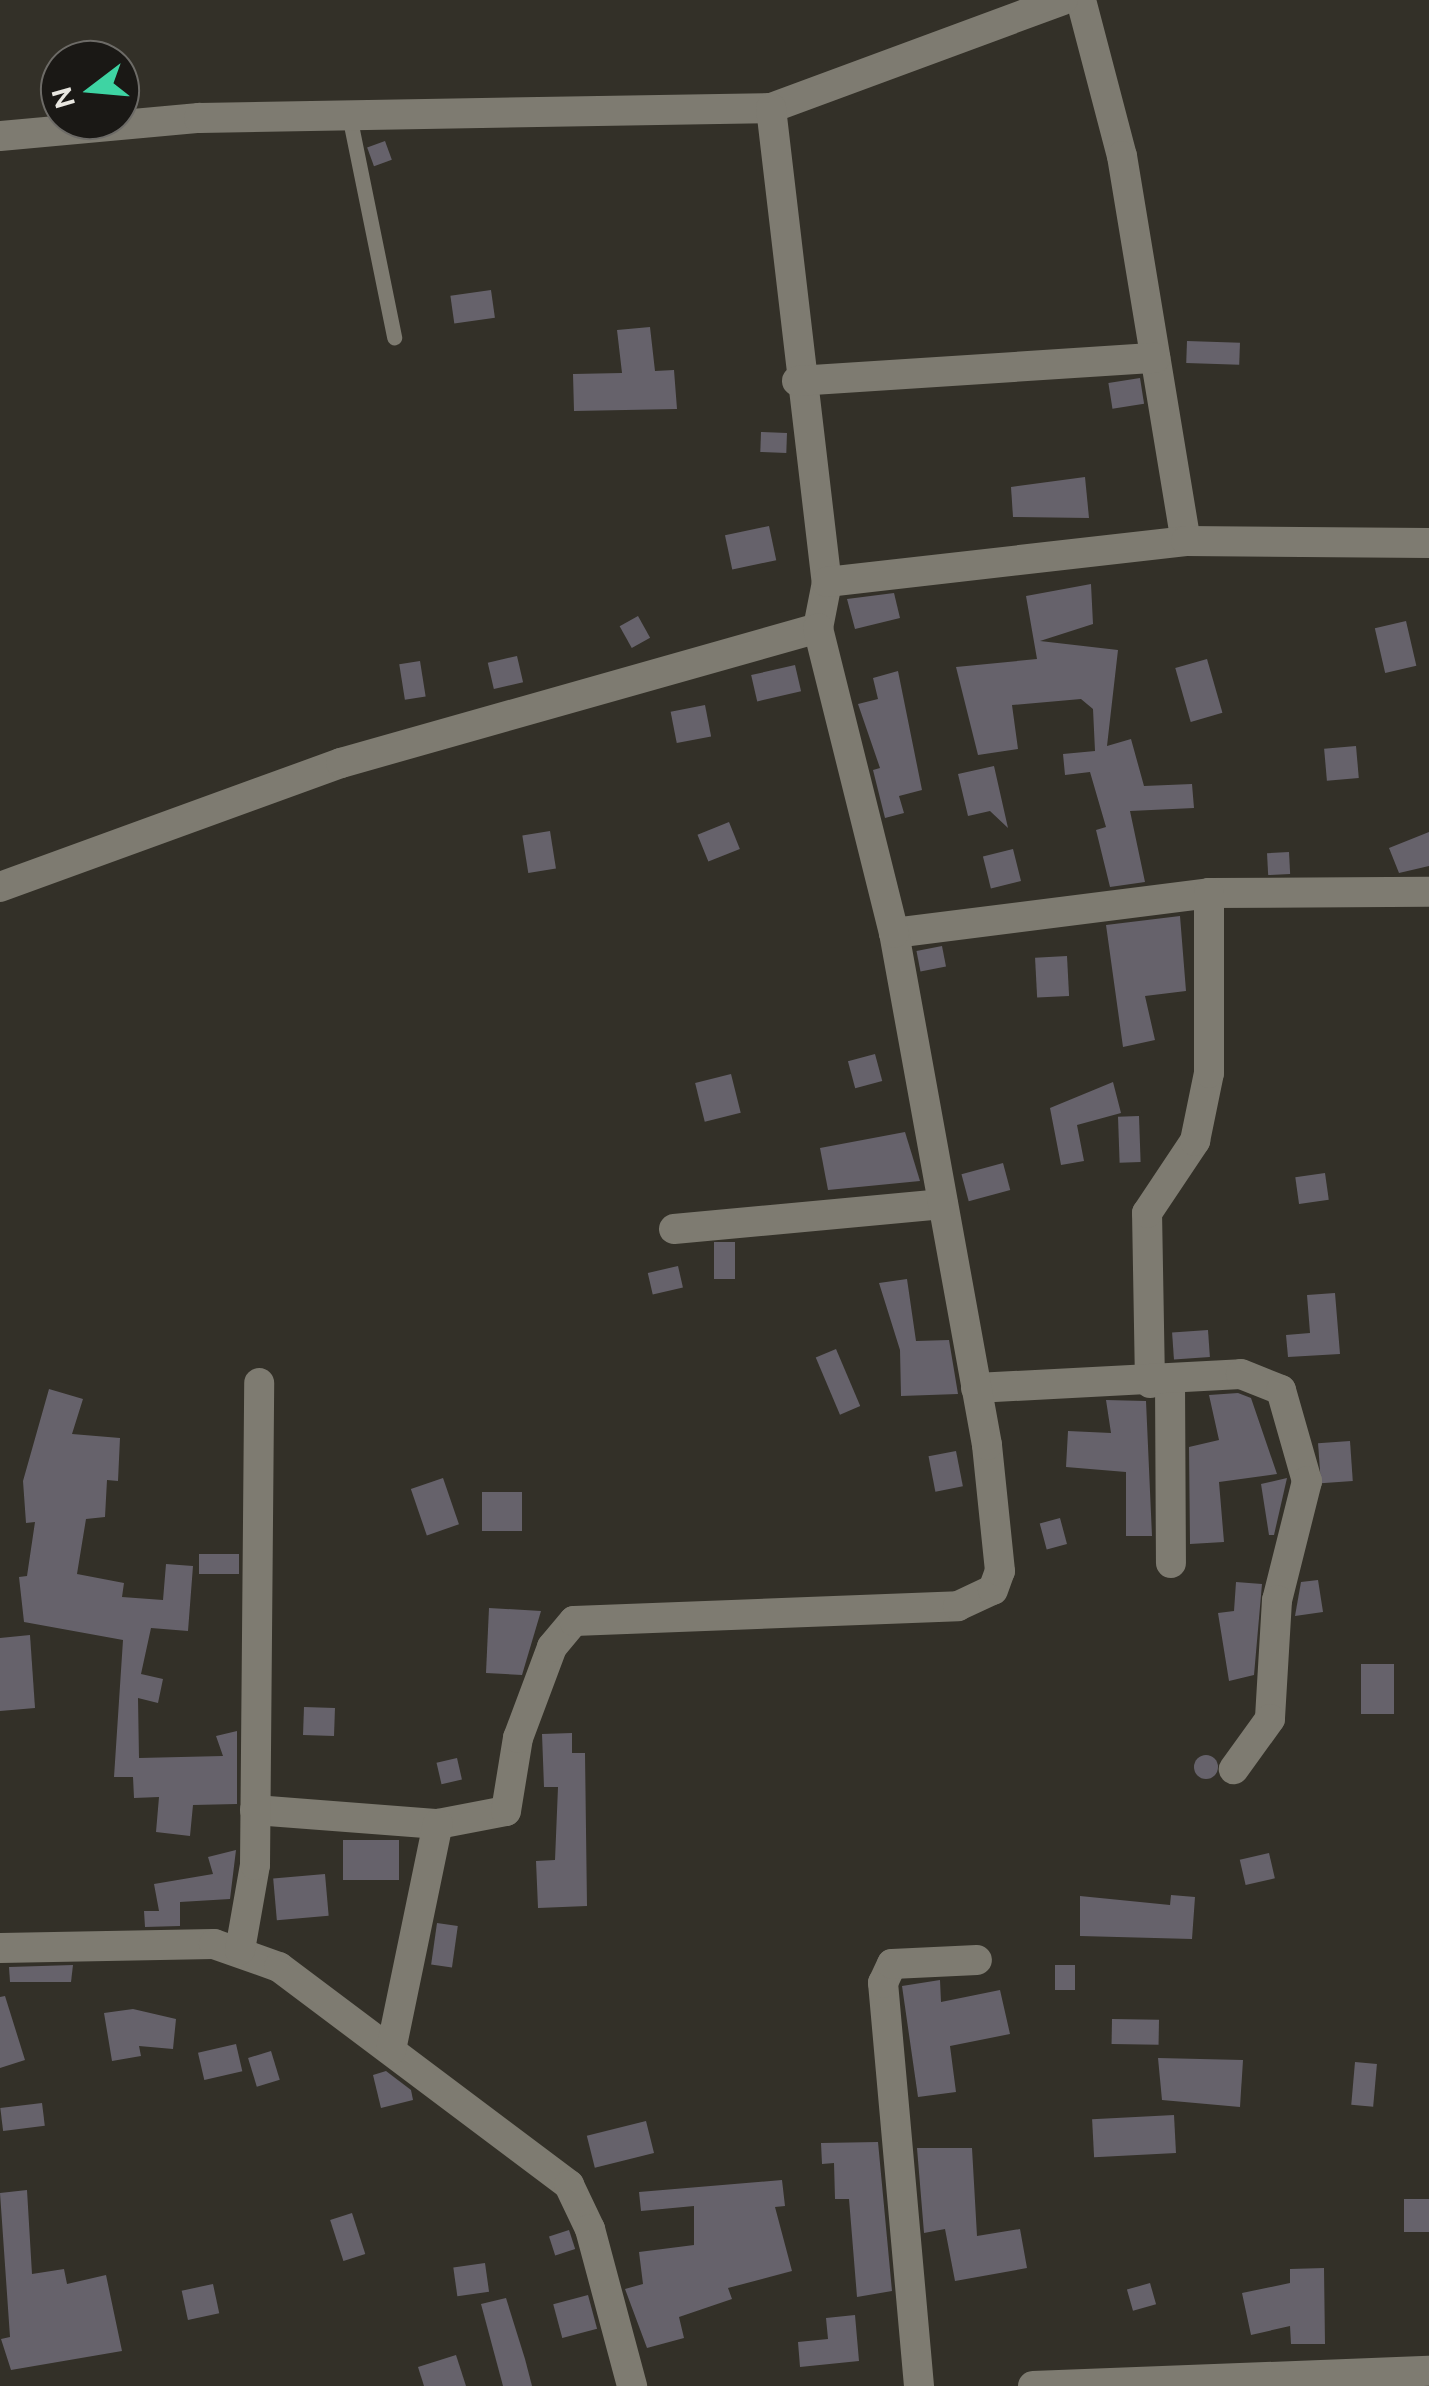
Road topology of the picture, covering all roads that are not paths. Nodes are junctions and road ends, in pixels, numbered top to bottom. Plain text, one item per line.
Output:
1 (1064, 0) edge
2 (1081, 0) edge
3 (771, 108) junction
4 (349, 115) junction
5 (0, 136) edge
6 (394, 338) dead end
7 (1156, 358) junction
8 (797, 381) junction
9 (1186, 541) junction
10 (1429, 542) edge
11 (828, 582) junction
12 (818, 628) junction
13 (0, 887) edge
14 (1210, 892) junction
15 (1429, 892) edge
16 (894, 934) junction
17 (943, 1204) junction
18 (674, 1229) dead end
19 (1160, 1382) junction
20 (259, 1383) dead end
21 (976, 1388) junction
22 (1171, 1563) dead end
23 (1234, 1769) dead end
24 (255, 1810) junction
25 (438, 1824) junction
26 (0, 1948) edge
27 (240, 1950) junction
28 (976, 1960) dead end
29 (391, 2050) junction
30 (1429, 2372) edge
31 (632, 2386) edge
32 (919, 2386) edge
33 (1033, 2386) edge

1 - 3 street
2 - 7 street
3 - 4 street
3 - 8 street
4 - 5 street
4 - 6 lane
7 - 8 street
7 - 9 street
8 - 11 street
9 - 10 street
9 - 11 street
11 - 12 street
12 - 13 street
12 - 16 street
14 - 15 street
14 - 16 street
14 - 19 street
16 - 17 street
17 - 18 street
17 - 21 street
19 - 21 street
19 - 22 street
19 - 23 street
20 - 24 street
21 - 25 street
24 - 25 street
24 - 27 street
25 - 29 street
26 - 27 street
27 - 29 street
28 - 32 street
29 - 31 street
30 - 33 street

